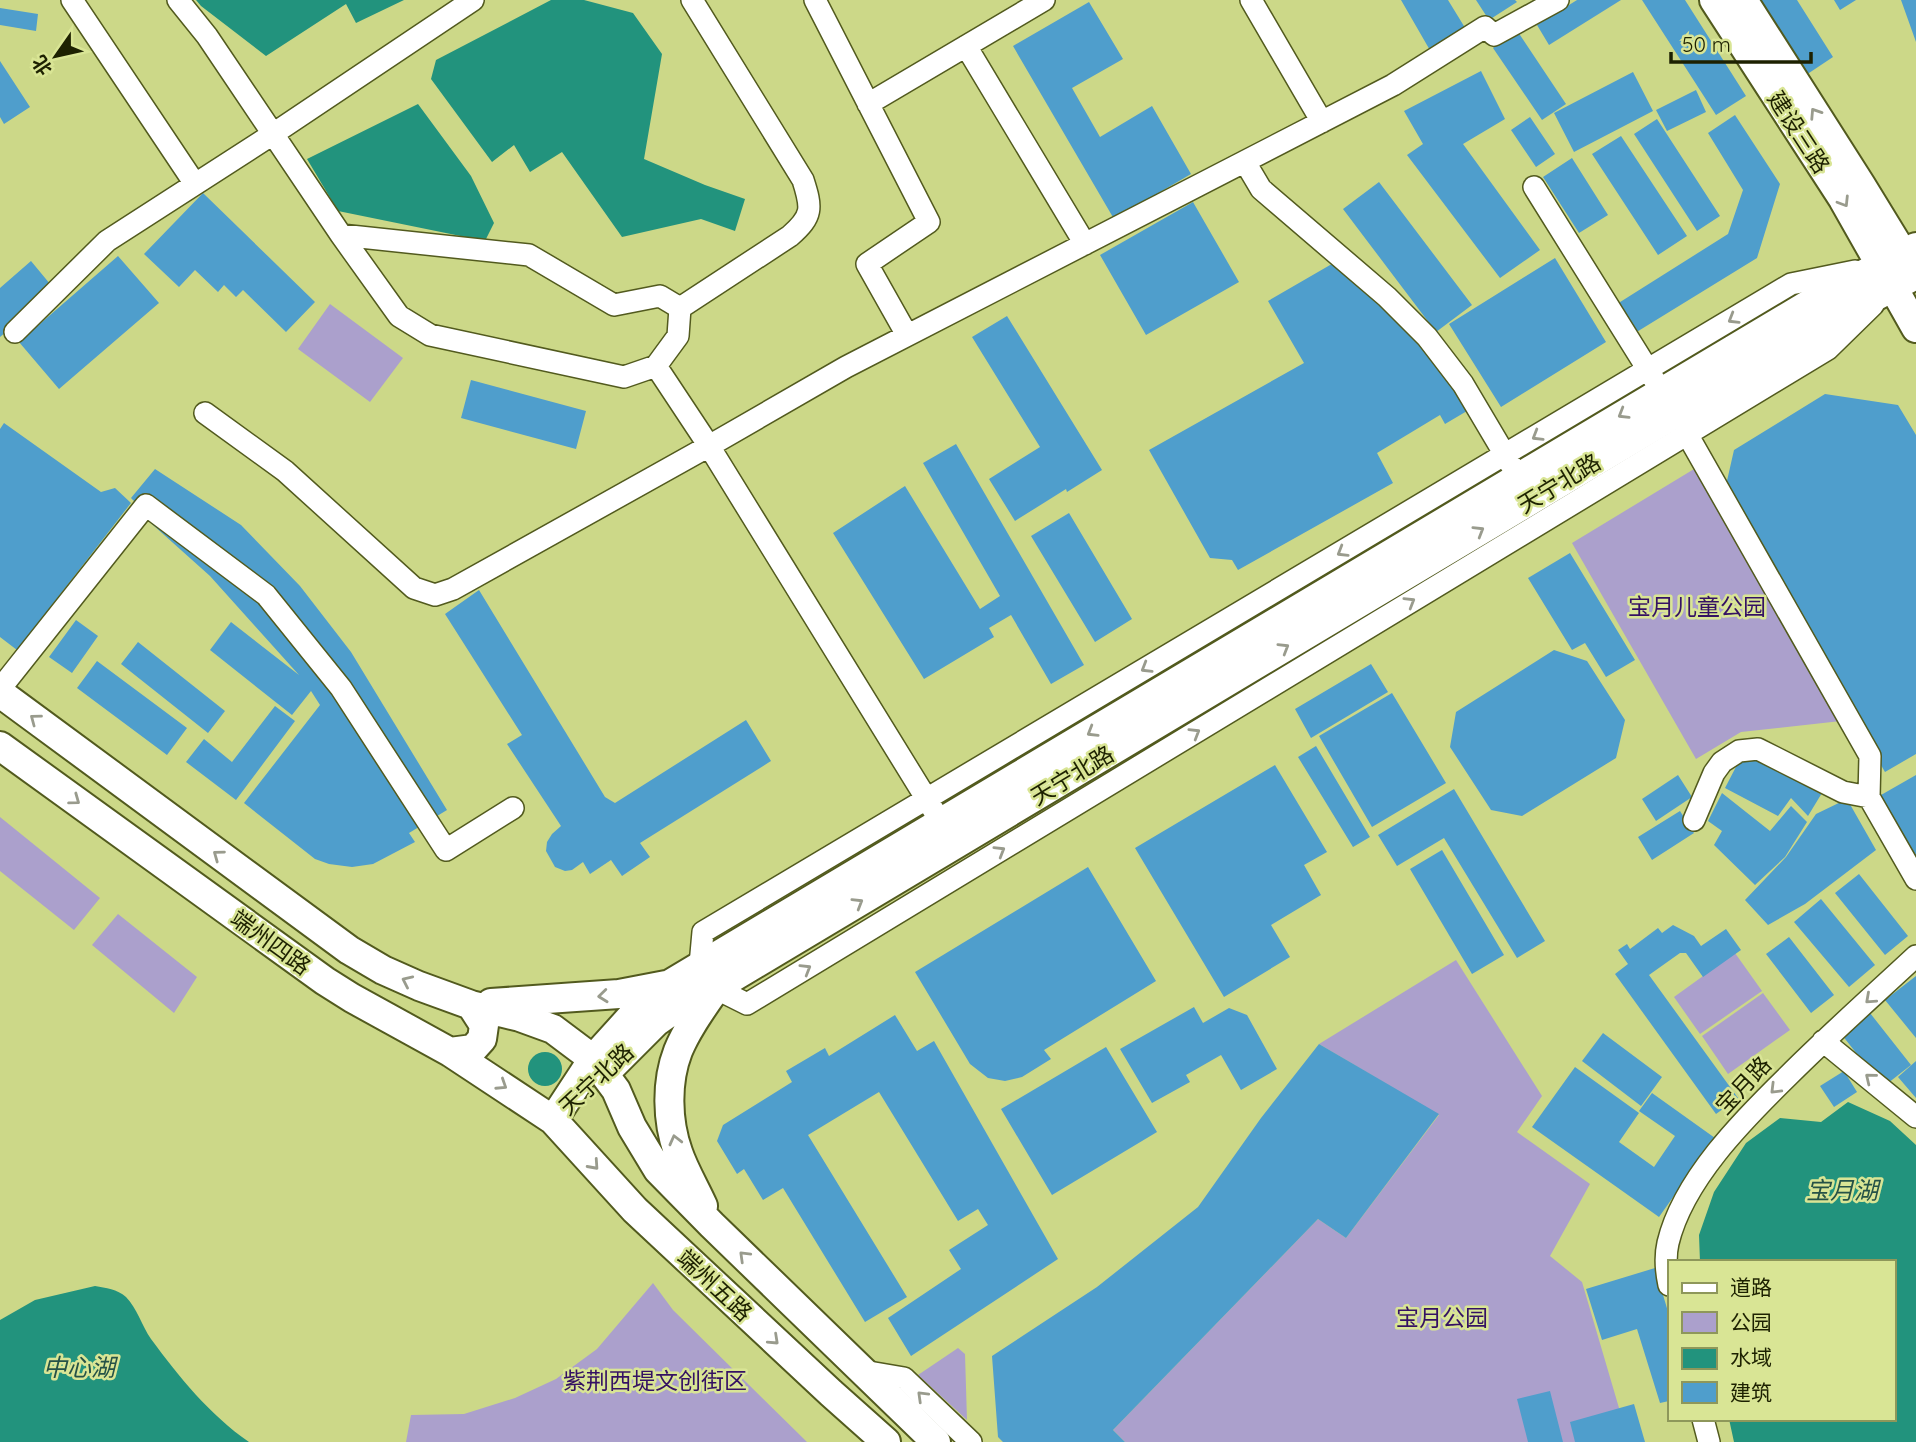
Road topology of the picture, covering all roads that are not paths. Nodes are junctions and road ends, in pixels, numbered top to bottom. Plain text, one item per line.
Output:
1 (72, 0) edge
2 (178, 0) edge
3 (473, 0) edge
4 (692, 0) edge
5 (815, 0) edge
6 (1044, 0) edge
7 (1251, 0) edge
8 (1558, 0) edge
9 (1714, 0) edge
10 (1743, 0) edge
11 (967, 46) junction
12 (868, 104) junction
13 (1322, 122) junction
14 (273, 134) junction
15 (1245, 162) junction
16 (195, 184) junction
17 (1534, 187) dead end
18 (341, 234) junction
19 (1085, 244) junction
20 (1906, 268) edge
21 (680, 308) junction
22 (1916, 328) edge
23 (15, 332) dead end
24 (907, 335) junction
25 (656, 366) junction
26 (1655, 381) junction
27 (205, 414) dead end
28 (1688, 434) junction
29 (709, 446) junction
30 (1518, 477) junction
31 (1238, 660) junction
32 (0, 691) edge
33 (0, 746) edge
34 (1869, 797) junction
35 (513, 808) dead end
36 (934, 810) junction
37 (1694, 820) dead end
38 (1916, 879) edge
39 (1916, 956) edge
40 (708, 977) junction
41 (670, 985) junction
42 (471, 1005) junction
43 (1823, 1041) junction
44 (450, 1052) junction
45 (599, 1066) junction
46 (1916, 1116) edge
47 (553, 1120) junction
48 (712, 1225) junction
49 (1668, 1281) edge
50 (863, 1371) junction
51 (831, 1393) junction
52 (1704, 1421) edge
53 (865, 1442) edge
54 (886, 1442) edge
55 (936, 1442) edge
56 (971, 1442) edge
57 (1709, 1442) edge

1 - 16 street
2 - 14 street
3 - 14 street
4 - 21 street
5 - 12 street
6 - 11 street
7 - 13 street
8 - 13 street
9 -> 20 main road, 建设三路
20 -> 10 main road, 建设三路
11 - 12 street
11 - 19 street
12 - 24 street
13 - 15 street
14 - 16 street
14 - 18 street
15 - 19 street
15 - 30 street
16 - 23 street
17 - 26 street
18 - 21 street
18 - 25 street
19 - 24 street
20 - 22 main road
20 -> 26 main road, 天宁北路
20 - 28 street
20 - 30 main road, 天宁北路
21 - 25 street
24 - 29 street
25 - 29 street
26 -> 30 main road, 天宁北路
27 - 29 street
31 -> 28 street
28 - 34 street
29 - 36 street
30 - 31 main road, 天宁北路
30 -> 31 street
31 -> 36 main road, 天宁北路
40 -> 31 main road, 天宁北路
32 - 35 street
42 -> 32 main road, 端州四路
33 -> 44 main road, 端州四路
34 - 37 street
34 - 38 street
36 - 40 main road, 天宁北路
39 -> 43 street, 宝月路
40 - 41 main road, 天宁北路
40 - 45 main road, 天宁北路
48 -> 40 main road
41 -> 42 main road
41 - 45 main road, 天宁北路
42 - 44 main road
42 - 45 main road, 端州四路
46 -> 43 street
43 -> 49 street, 宝月路
44 -> 47 main road, 端州四路
45 - 47 main road, 天宁北路
45 - 48 main road, 端州五路
47 -> 51 main road, 端州五路
50 -> 48 main road, 端州五路
50 - 55 main road, 端州五路
56 -> 50 street
51 - 53 street
51 - 54 main road, 端州五路
52 - 57 street

